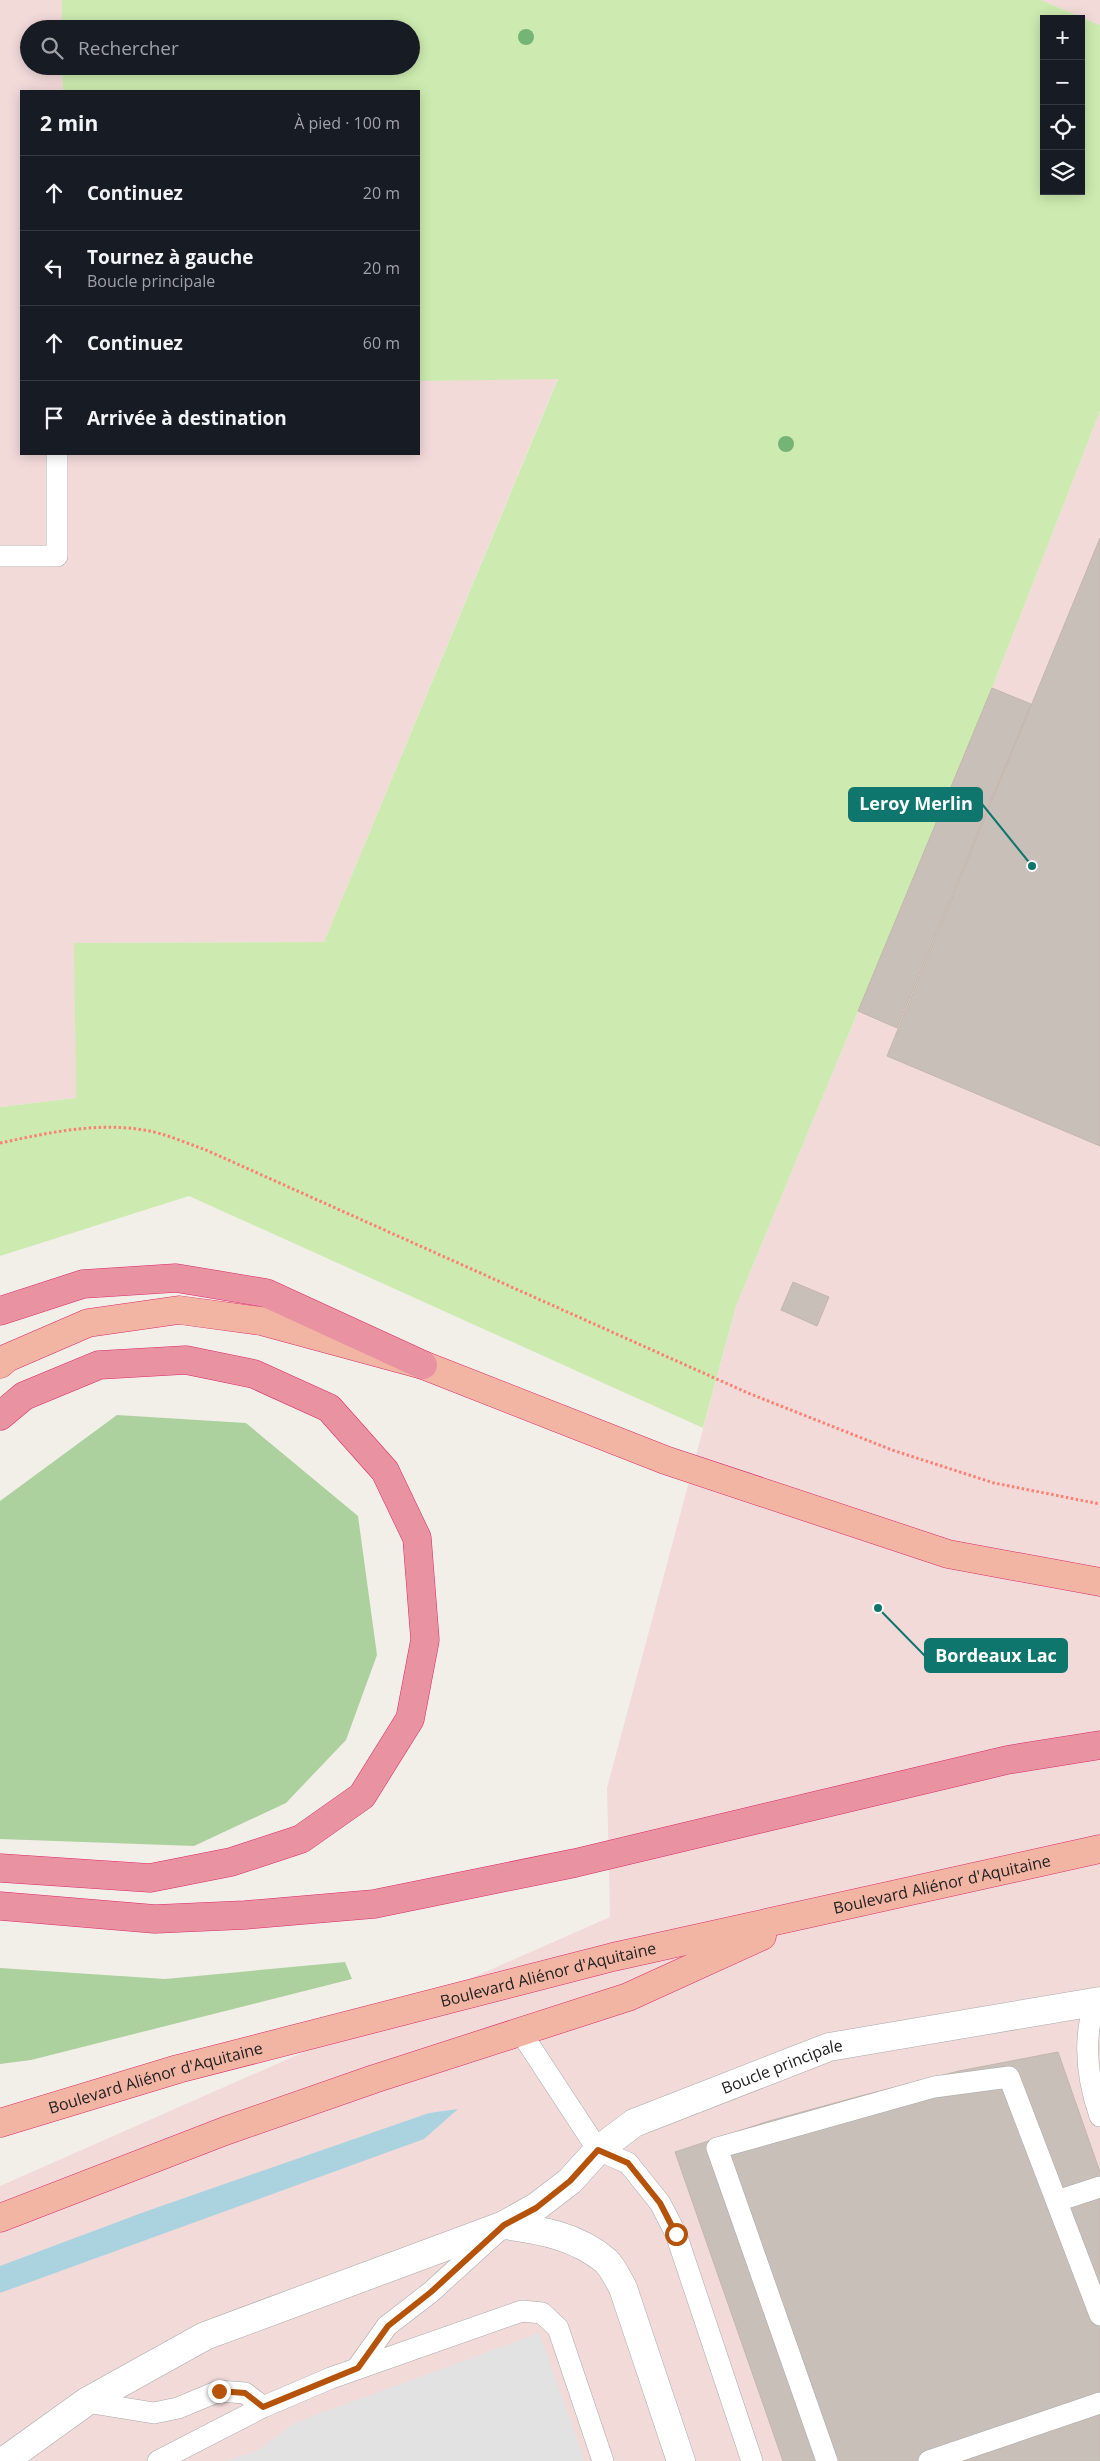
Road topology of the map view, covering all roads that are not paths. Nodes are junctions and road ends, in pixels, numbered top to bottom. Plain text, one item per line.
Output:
1 (57, 455) edge
2 (0, 556) edge
3 (0, 1311) edge
4 (0, 1364) edge
5 (423, 1365) junction
6 (0, 1416) edge
7 (1100, 1582) edge
8 (1100, 1745) edge
9 (1100, 1848) edge
10 (0, 1868) edge
11 (0, 1906) edge
12 (811, 1913) junction
13 (1097, 2001) edge
14 (520, 2032) junction
15 (1100, 2116) edge
16 (0, 2123) edge
17 (598, 2150) junction
18 (1100, 2186) edge
19 (1057, 2201) junction
20 (0, 2218) edge
21 (504, 2225) junction
22 (1100, 2315) edge
23 (358, 2368) junction
24 (86, 2402) junction
25 (1100, 2403) edge
26 (263, 2407) junction
27 (4, 2461) edge
28 (158, 2461) edge
29 (603, 2461) edge
30 (681, 2461) edge
31 (752, 2461) edge
32 (827, 2461) edge
33 (929, 2461) edge

1 - 2 lane
3 - 5 highway
4 - 5 highway
5 - 7 highway
6 - 10 highway
8 - 11 highway
9 - 12 highway, Boulevard Aliénor d'Aquitaine
12 - 14 highway
12 - 16 highway, Boulevard Aliénor d'Aquitaine
13 - 15 lane
13 - 17 street, Boucle principale
14 - 17 lane
14 - 20 highway
17 - 21 street, Boucle principale
17 - 31 lane
18 - 19 lane
19 - 22 lane
19 - 32 lane
21 - 23 lane
21 - 24 street, Boucle principale
21 - 30 street
23 - 26 lane
23 - 29 lane
24 - 26 lane
24 - 27 street, Boucle principale
25 - 33 lane
26 - 28 lane

